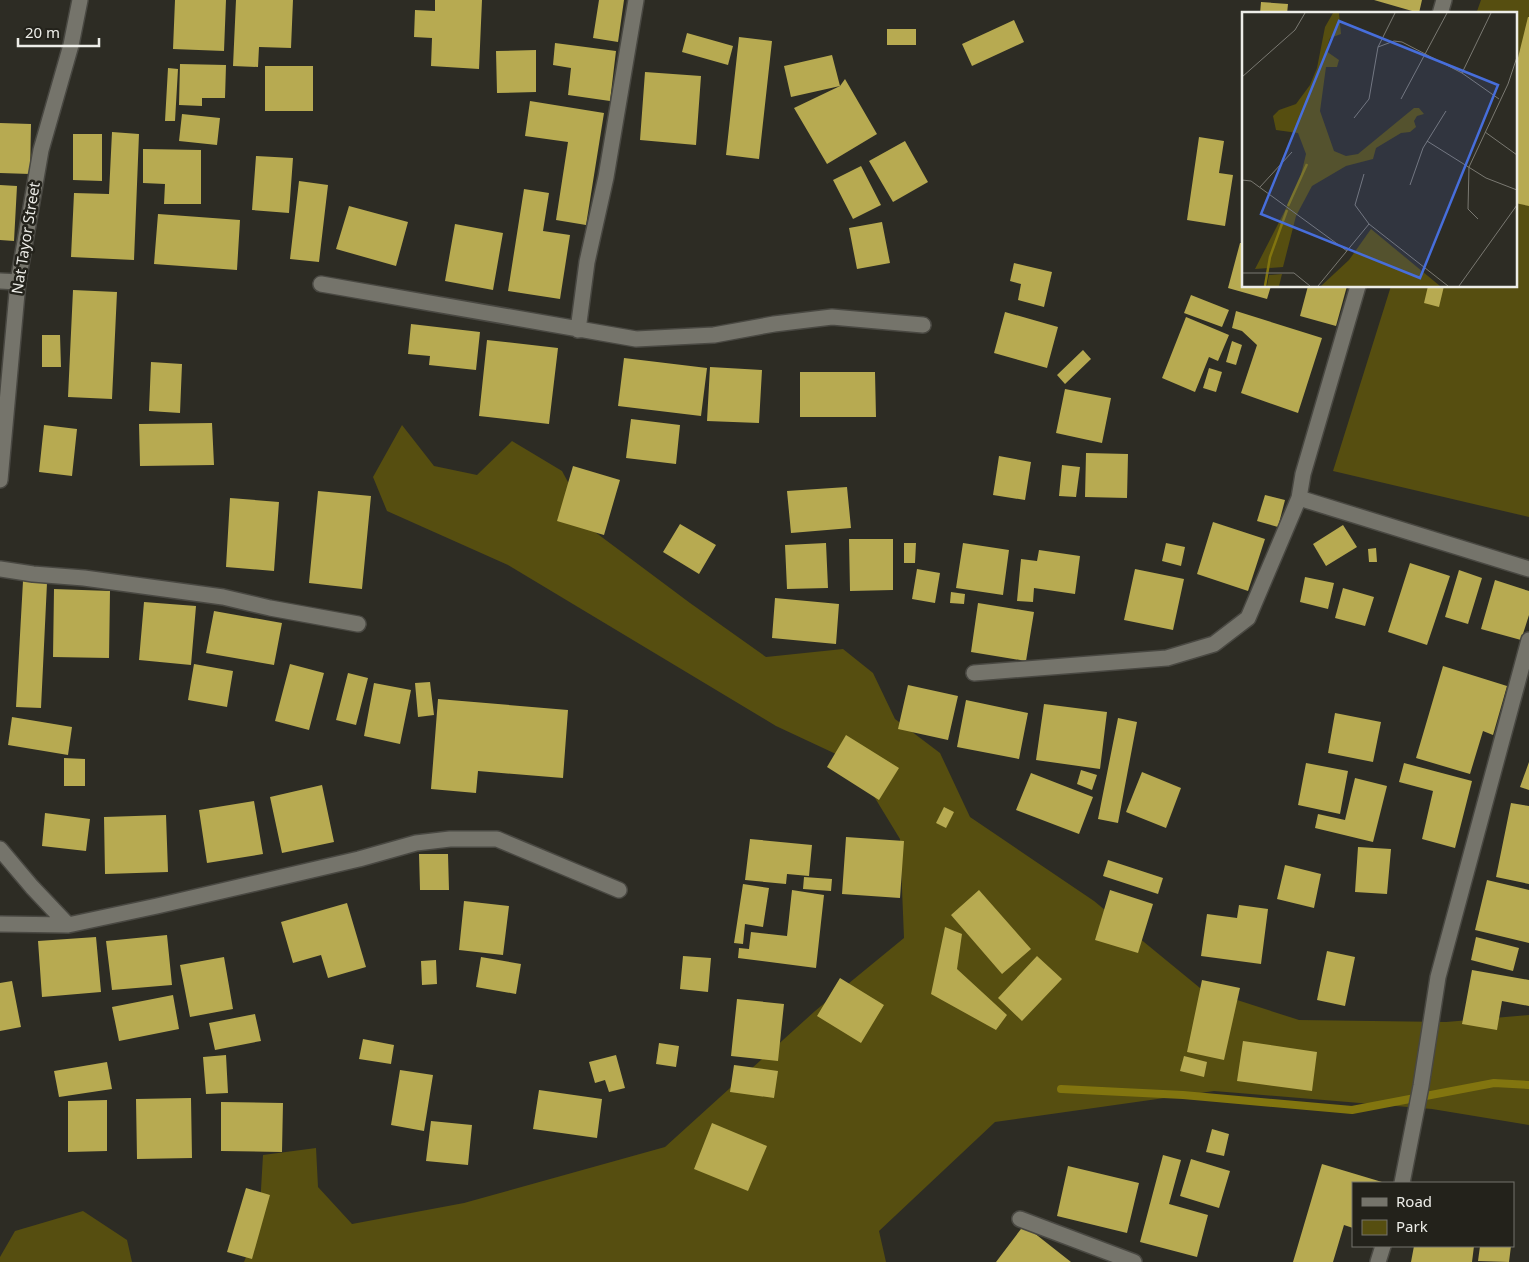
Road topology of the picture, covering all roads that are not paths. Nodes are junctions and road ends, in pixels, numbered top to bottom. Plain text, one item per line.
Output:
1 (80, 0) edge
2 (636, 0) edge
3 (0, 281) edge
4 (18, 282) junction
5 (321, 284) dead end
6 (1357, 288) edge
7 (923, 326) dead end
8 (578, 330) junction
9 (0, 480) edge
10 (1299, 498) junction
11 (0, 569) edge
12 (1529, 569) edge
13 (358, 624) dead end
14 (1529, 640) edge
15 (974, 673) dead end
16 (0, 849) edge
17 (619, 890) dead end
18 (0, 924) edge
19 (68, 924) junction
20 (1402, 1182) edge
21 (1020, 1220) dead end
22 (1383, 1247) edge
23 (1134, 1262) edge
24 (1378, 1262) edge

1 - 4 street, Nat Tayor Street
2 - 8 street
3 - 4 street
4 - 9 street, Nat Tayor Street
5 - 8 street
6 - 10 street
7 - 8 street
10 - 12 street
10 - 15 street
11 - 13 street
14 - 20 street
16 - 19 street
17 - 19 street
18 - 19 street
21 - 23 street
22 - 24 street

